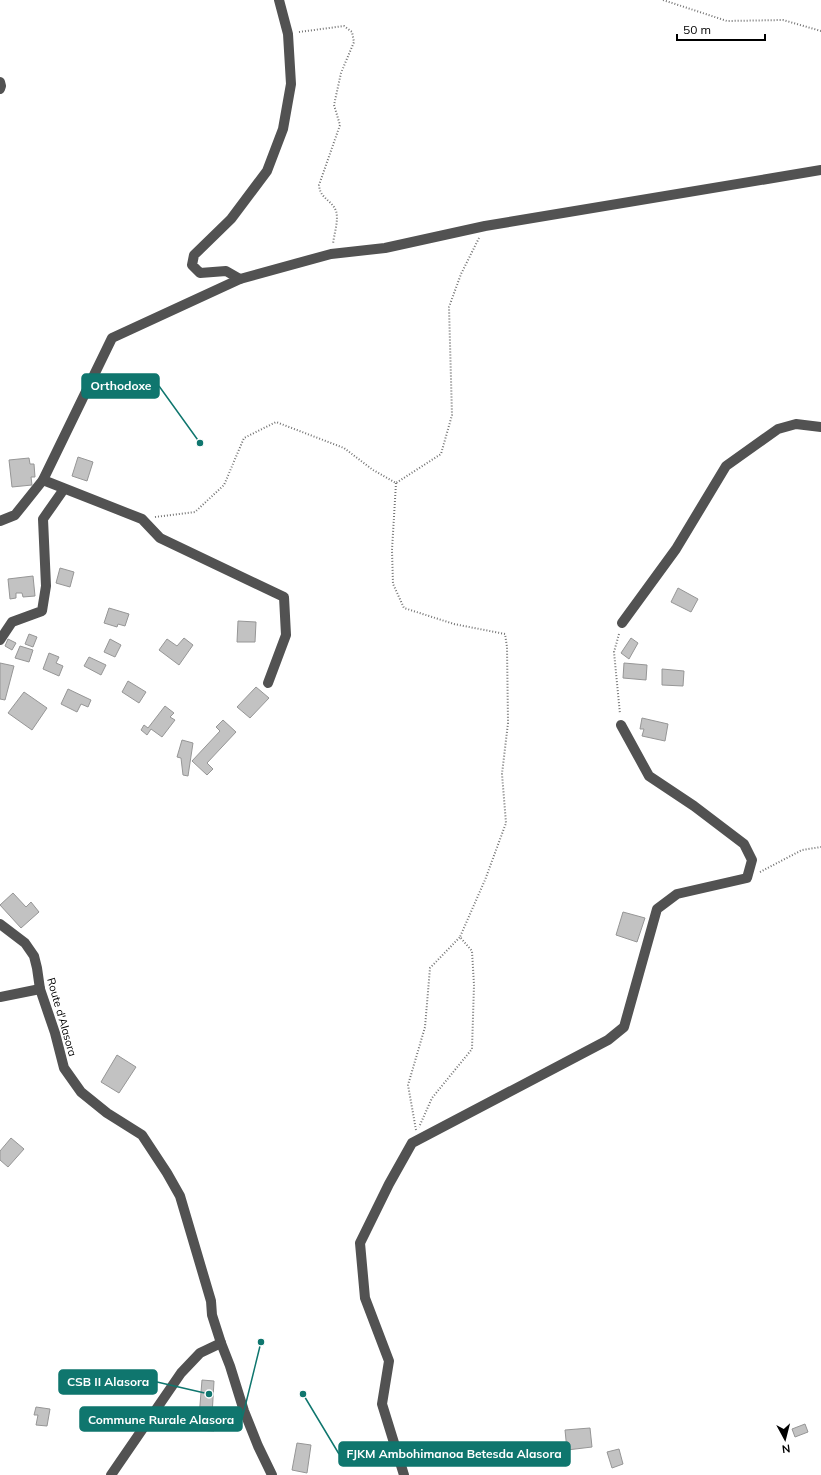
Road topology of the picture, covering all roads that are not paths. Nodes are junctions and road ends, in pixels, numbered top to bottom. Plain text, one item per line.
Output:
1 (279, 0) edge
2 (0, 82) edge
3 (0, 89) edge
4 (821, 170) edge
5 (240, 279) junction
6 (821, 427) edge
7 (43, 480) junction
8 (64, 489) junction
9 (0, 521) edge
10 (622, 623) road end
11 (0, 640) edge
12 (268, 683) dead end
13 (621, 725) road end
14 (0, 924) edge
15 (40, 989) junction
16 (0, 997) edge
17 (221, 1343) junction
18 (111, 1475) edge
19 (272, 1475) edge
20 (404, 1475) edge

1 - 5 street
2 - 3 street
4 - 5 street
5 - 7 street
6 - 10 street
7 - 8 street
7 - 9 street
8 - 11 street
8 - 12 street
13 - 20 street
14 - 15 street, Route d'Alasora
15 - 16 street
15 - 17 street, Route d'Alasora
17 - 18 street
17 - 19 street, Route d'Alasora

